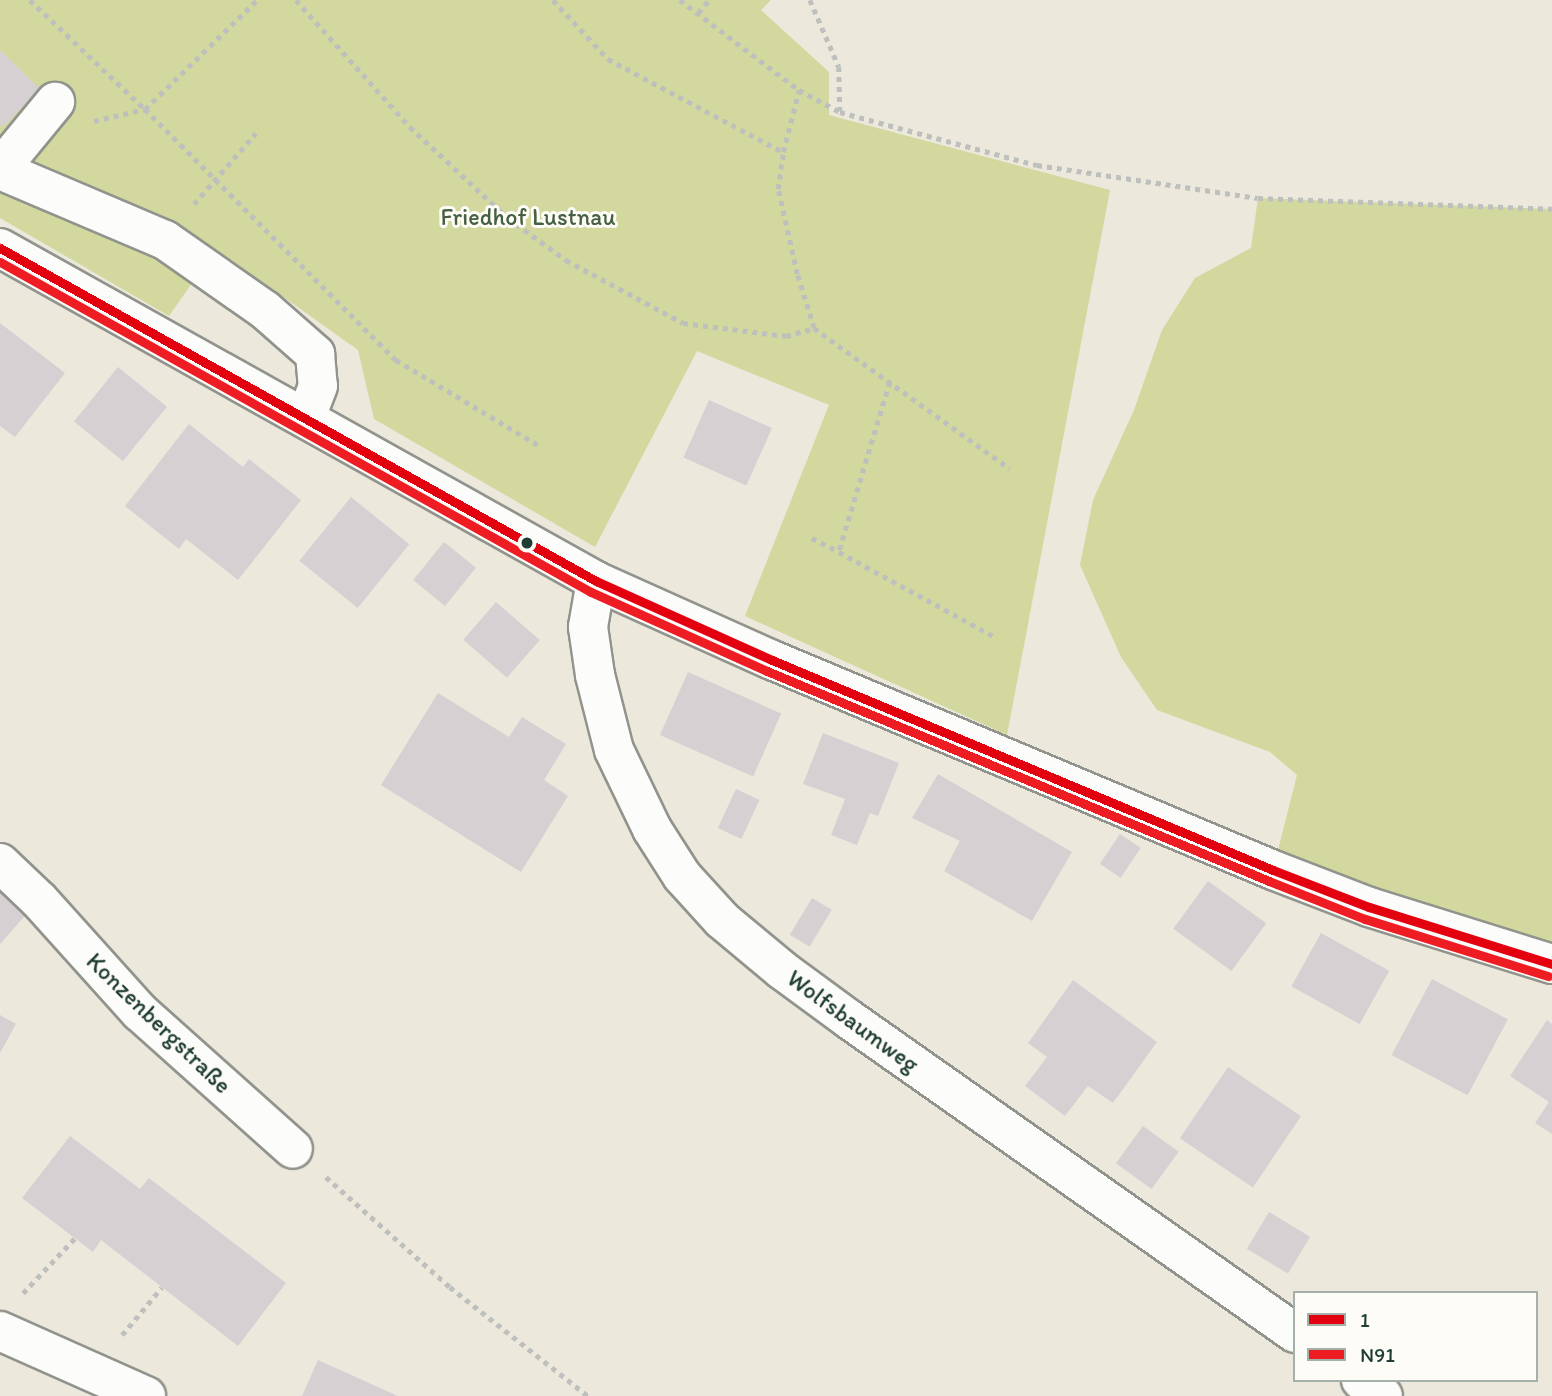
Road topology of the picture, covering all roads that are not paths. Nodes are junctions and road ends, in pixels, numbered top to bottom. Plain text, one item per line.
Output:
1 (55, 102) dead end
2 (0, 170) edge
3 (0, 248) edge
4 (306, 418) junction
5 (596, 580) junction
6 (0, 863) edge
7 (1552, 964) edge
8 (293, 1149) road end
9 (1293, 1332) edge
10 (5, 1344) edge
11 (1364, 1382) edge
12 (146, 1396) edge
13 (1383, 1396) edge

1 - 2 street
2 - 4 street
3 - 4 street
4 - 5 street
5 - 7 street
5 - 9 street, Wolfsbaumweg
6 - 8 street, Konzenbergstraße
10 - 12 street
11 - 13 street

